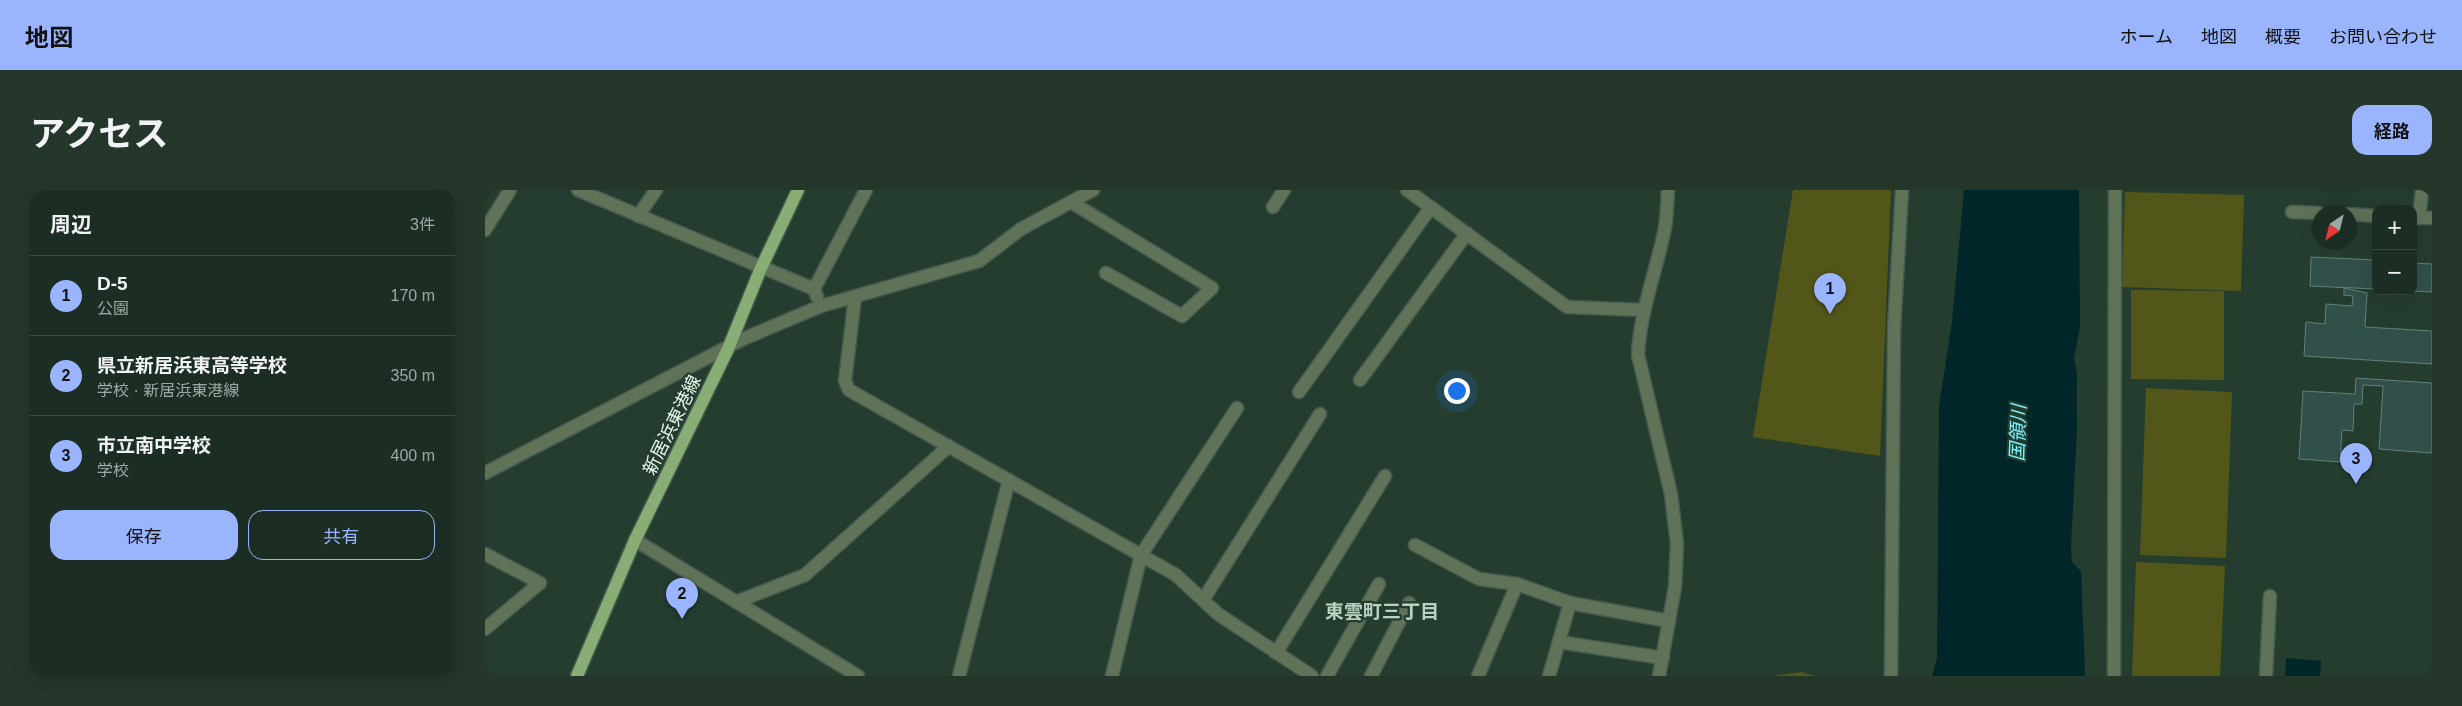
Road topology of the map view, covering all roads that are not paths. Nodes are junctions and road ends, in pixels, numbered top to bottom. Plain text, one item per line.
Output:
1 (510, 190) edge
2 (578, 190) edge
3 (656, 190) edge
4 (798, 190) edge
5 (866, 190) edge
6 (1093, 190) edge
7 (1284, 190) edge
8 (1407, 190) edge
9 (1668, 190) edge
10 (1903, 190) edge
11 (2115, 190) edge
12 (2422, 190) edge
13 (1071, 202) junction
14 (1273, 207) dead end
15 (1431, 207) junction
16 (2292, 212) dead end
17 (2312, 213) edge
18 (2417, 213) edge
19 (2357, 215) edge
20 (638, 216) junction
21 (2372, 216) edge
22 (2417, 218) edge
23 (2432, 218) edge
24 (485, 230) edge
25 (1467, 233) junction
26 (761, 268) junction
27 (1107, 273) dead end
28 (814, 289) junction
29 (855, 297) junction
30 (821, 306) junction
31 (1644, 310) junction
32 (728, 349) junction
33 (1360, 380) dead end
34 (1299, 392) dead end
35 (1237, 408) dead end
36 (1320, 414) dead end
37 (949, 446) junction
38 (485, 473) edge
39 (1385, 476) dead end
40 (1009, 480) junction
41 (635, 540) junction
42 (1415, 545) dead end
43 (1141, 555) junction
44 (488, 560) edge
45 (1379, 584) dead end
46 (1517, 584) junction
47 (2270, 596) dead end
48 (1203, 600) junction
49 (736, 602) junction
50 (1409, 603) dead end
51 (1570, 603) junction
52 (1669, 621) junction
53 (485, 629) edge
54 (1559, 642) junction
55 (1276, 653) junction
56 (1663, 658) junction
57 (1304, 674) edge
58 (577, 676) edge
59 (858, 676) edge
60 (959, 676) edge
61 (1112, 676) edge
62 (1327, 676) edge
63 (1371, 676) edge
64 (1478, 676) edge
65 (1549, 676) edge
66 (1659, 676) edge
67 (1891, 676) edge
68 (2113, 676) edge
69 (2266, 676) edge

1 - 24 street
2 - 20 street
3 - 20 street
4 - 26 main road, 新居浜東港線
5 - 28 street
6 - 13 street
7 - 14 street
8 - 15 street
9 - 31 street
10 - 67 street
11 - 68 street
12 - 18 street
13 - 27 street
13 - 29 street
15 - 25 street
15 - 34 street
16 - 17 street
19 - 21 street
20 - 26 street
22 - 23 street
25 - 31 street
25 - 33 street
26 - 28 street
26 - 32 main road, 新居浜東港線
28 - 30 street
29 - 30 street
29 - 37 street
30 - 32 street
31 - 52 street
32 - 38 street
32 - 41 main road, 新居浜東港線
35 - 43 street
36 - 48 street
37 - 40 street
37 - 49 street
39 - 55 street
40 - 43 street
40 - 60 street
41 - 49 street
41 - 58 main road, 新居浜東港線
42 - 46 street
43 - 48 street
43 - 61 street
44 - 53 street
45 - 62 street
46 - 51 street
46 - 64 street
47 - 69 street
48 - 55 street
49 - 59 street
50 - 63 street
51 - 52 street
51 - 54 street
52 - 56 street
54 - 56 street
54 - 65 street
55 - 57 street
56 - 66 street

